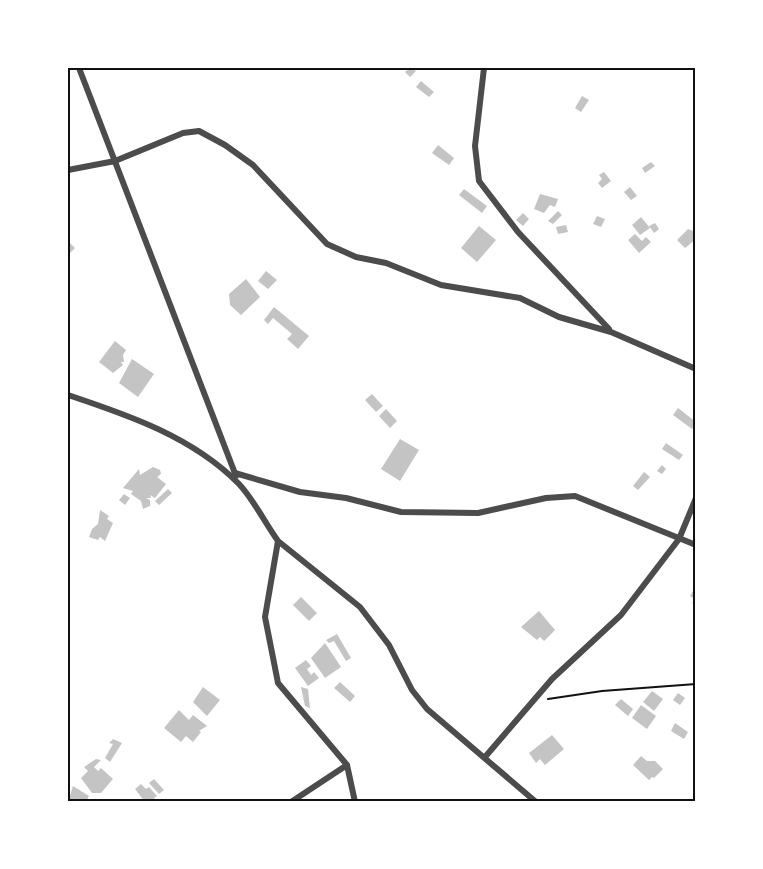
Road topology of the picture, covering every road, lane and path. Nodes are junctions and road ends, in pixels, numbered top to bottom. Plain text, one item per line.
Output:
1 (79, 68) edge
2 (484, 68) edge
3 (115, 161) junction
4 (68, 170) edge
5 (611, 332) junction
6 (696, 369) edge
7 (68, 395) edge
8 (235, 473) junction
9 (240, 485) junction
10 (696, 498) edge
11 (679, 539) junction
12 (278, 542) junction
13 (696, 545) edge
14 (696, 684) edge
15 (533, 701) junction
16 (485, 757) junction
17 (346, 765) junction
18 (291, 801) edge
19 (354, 801) edge
20 (536, 801) edge

1 - 3 street
2 - 5 street
3 - 4 street
3 - 5 street
3 - 8 street
5 - 6 street
7 - 9 street
8 - 9 street
8 - 11 street
9 - 12 street
10 - 11 street
11 - 13 street
11 - 15 street
12 - 16 street
12 - 17 street
14 - 15 path
15 - 16 street
16 - 20 street
17 - 18 street
17 - 19 street

